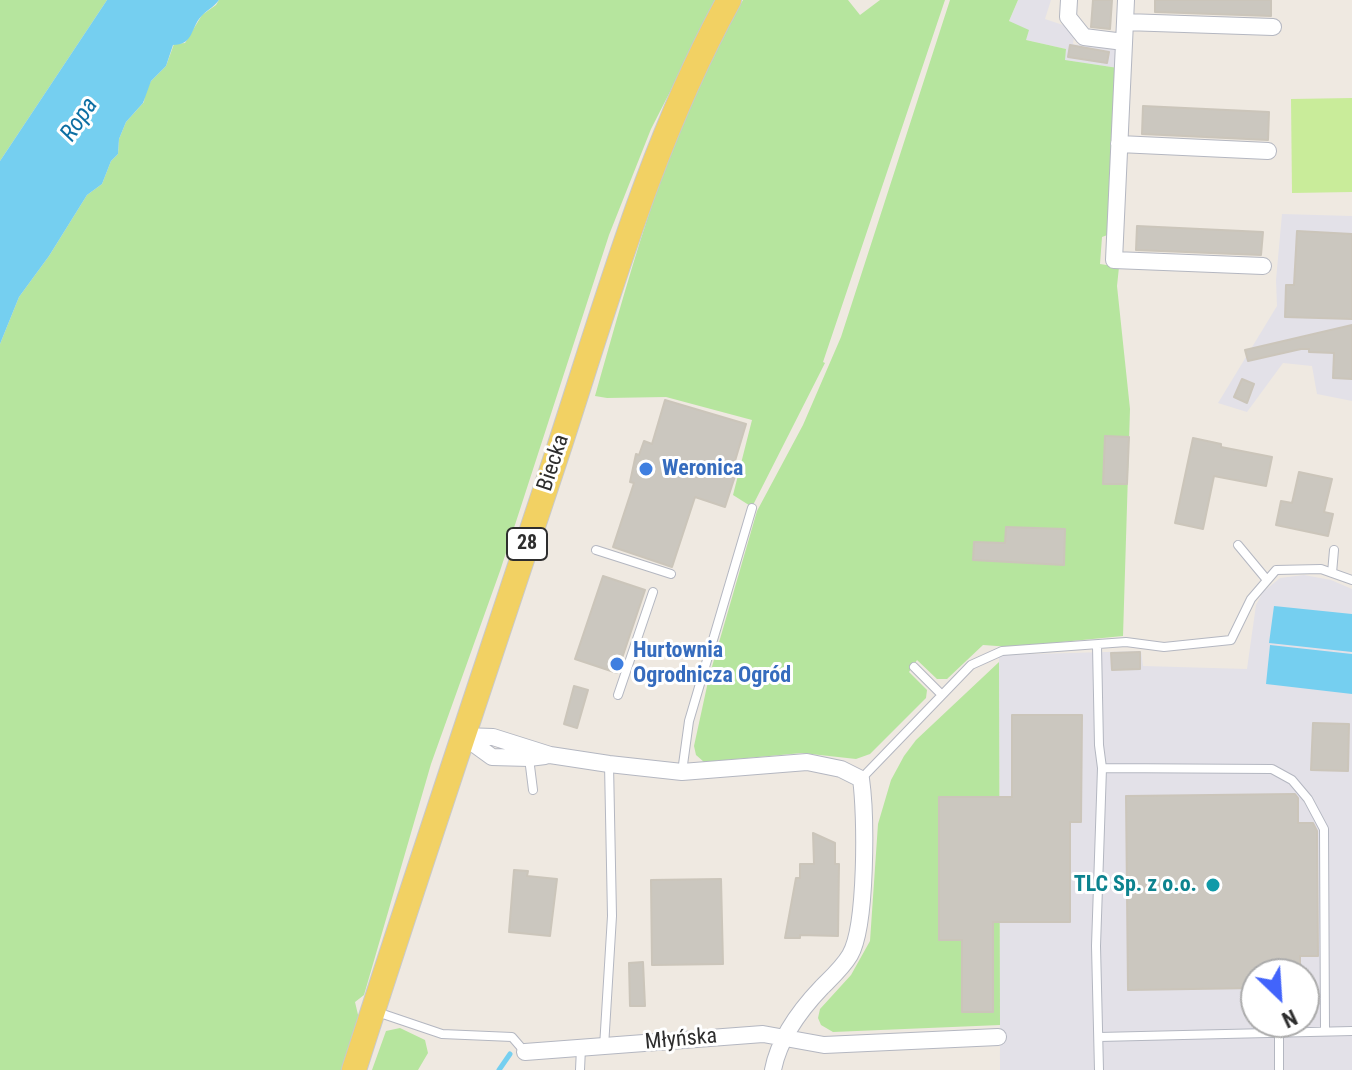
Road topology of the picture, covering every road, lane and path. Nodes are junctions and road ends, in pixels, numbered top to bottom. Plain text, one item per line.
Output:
1 (729, 0) edge
2 (1069, 0) edge
3 (1126, 0) edge
4 (1125, 22) junction
5 (1273, 27) dead end
6 (1124, 42) junction
7 (1119, 144) junction
8 (1268, 151) dead end
9 (1263, 266) dead end
10 (752, 508) dead end
11 (1238, 545) dead end
12 (596, 550) dead end
13 (1334, 550) dead end
14 (1332, 573) junction
15 (671, 574) dead end
16 (1267, 580) junction
17 (1352, 580) edge
18 (653, 592) dead end
19 (1097, 646) junction
20 (914, 667) dead end
21 (618, 695) dead end
22 (942, 695) junction
23 (462, 736) junction
24 (550, 755) junction
25 (529, 758) junction
26 (609, 764) junction
27 (1102, 768) junction
28 (682, 772) junction
29 (861, 779) junction
30 (533, 790) dead end
31 (373, 1011) junction
32 (1320, 1031) edge
33 (1325, 1031) junction
34 (1352, 1031) edge
35 (1240, 1035) edge
36 (785, 1036) junction
37 (998, 1037) dead end
38 (1099, 1037) junction
39 (1279, 1038) edge
40 (604, 1047) junction
41 (581, 1048) junction
42 (525, 1052) joint
43 (354, 1070) edge
44 (580, 1070) edge
45 (773, 1070) edge
46 (1099, 1070) edge
47 (1279, 1070) edge

1 - 23 main road, Biecka / 28
2 - 6 street
3 - 4 street
4 - 5 street
4 - 6 street
6 - 7 street
7 - 8 street
7 - 9 street
10 - 28 lane
11 - 16 lane
12 - 15 lane
13 - 14 lane
14 - 16 lane
14 - 17 lane
16 - 19 lane
18 - 21 lane
19 - 22 lane
19 - 27 lane
20 - 22 lane
22 - 29 lane
23 - 24 street
23 - 25 street
23 - 31 main road, Biecka / 28
24 - 25 street
24 - 26 street
25 - 30 lane
26 - 28 street
26 - 40 lane
27 - 33 lane
27 - 38 lane
28 - 29 street
29 - 36 street
31 - 42 lane, Młyńska
31 - 43 main road, Biecka / 28
32 - 33 lane
33 - 34 lane
35 - 38 lane
36 - 37 street, Młyńska
36 - 40 street, Młyńska
36 - 45 street
38 - 46 lane
39 - 47 lane
40 - 41 street, Młyńska
41 - 42 street, Młyńska
41 - 44 lane

